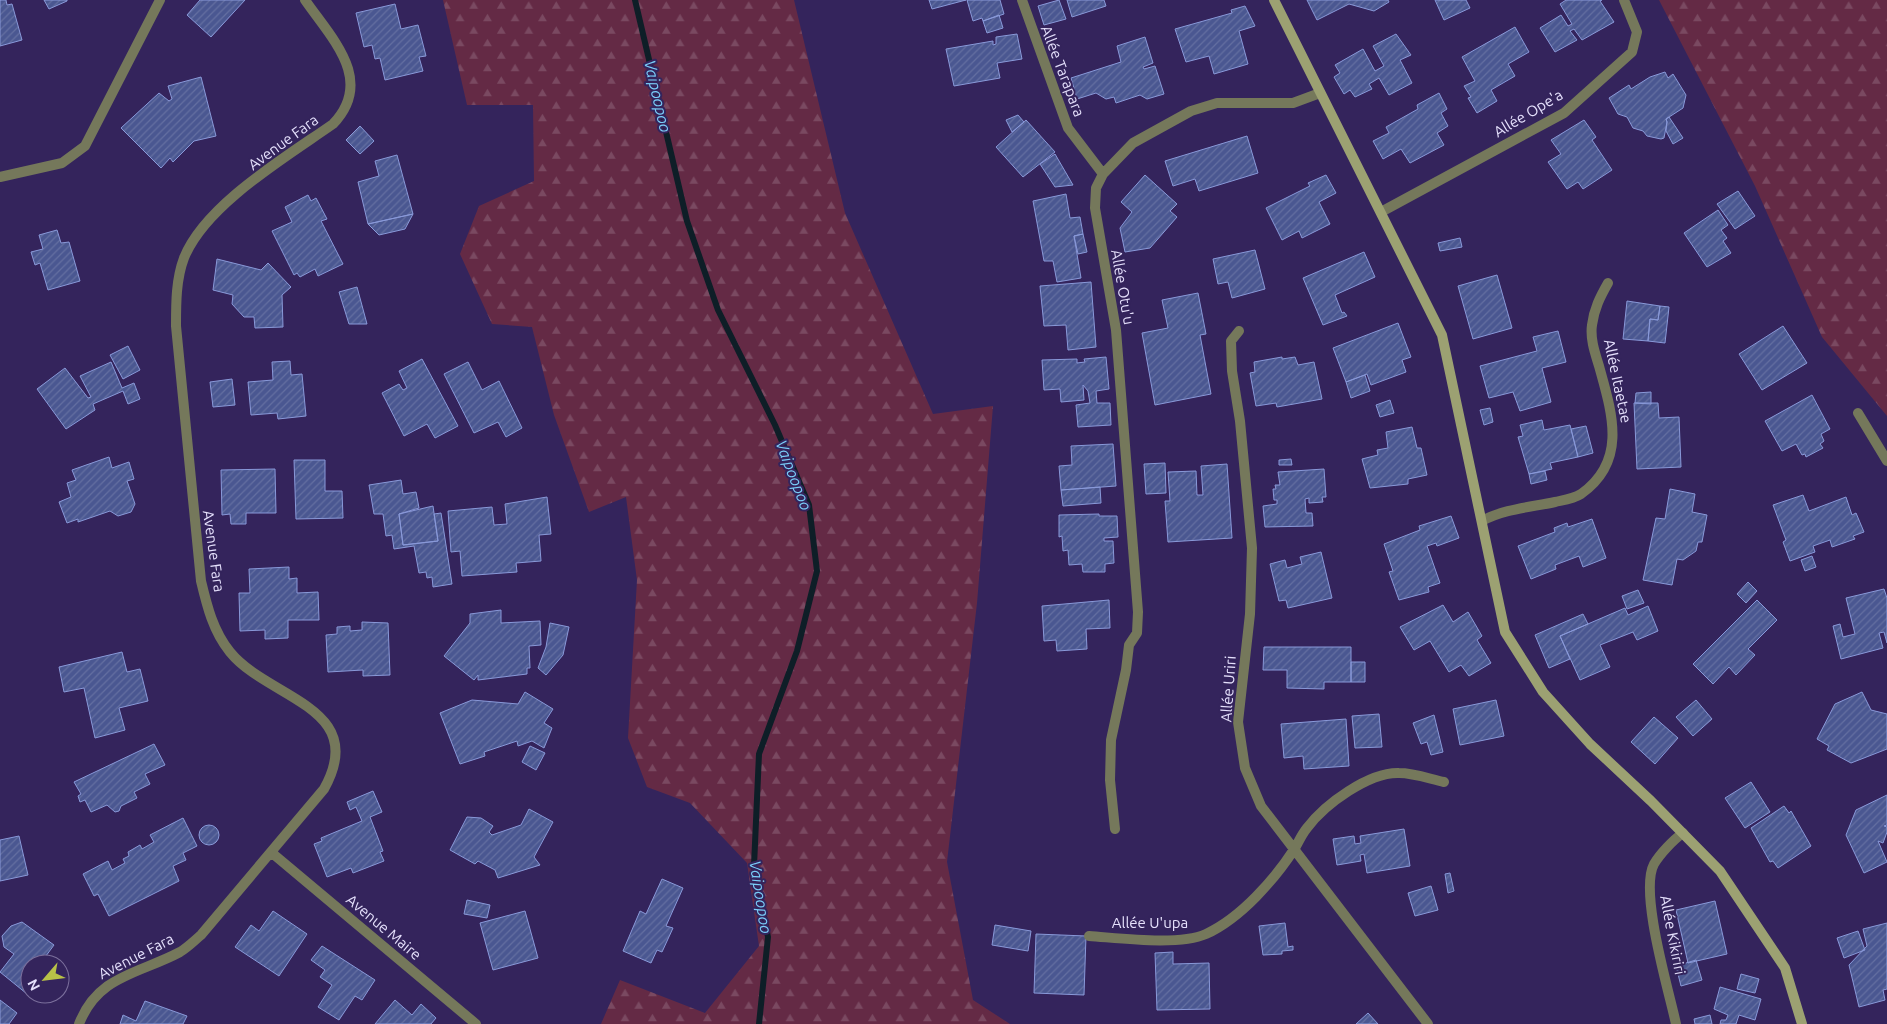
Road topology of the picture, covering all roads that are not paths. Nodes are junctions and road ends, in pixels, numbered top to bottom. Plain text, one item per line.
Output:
1 (160, 0) edge
2 (305, 0) edge
3 (1022, 0) edge
4 (1274, 0) edge
5 (1624, 0) edge
6 (1320, 93) junction
7 (1103, 174) junction
8 (0, 177) edge
9 (1381, 212) junction
10 (1608, 283) dead end
11 (1239, 331) dead end
12 (1858, 413) dead end
13 (1887, 461) edge
14 (1482, 521) junction
15 (1444, 782) dead end
16 (1115, 829) dead end
17 (1683, 833) junction
18 (1295, 849) junction
19 (272, 853) junction
20 (1088, 936) dead end
21 (79, 1024) edge
22 (476, 1024) edge
23 (1428, 1024) edge
24 (1676, 1024) edge
25 (1802, 1024) edge

1 - 8 street
2 - 19 street, Avenue Fara
3 - 7 street, Allée Tarapara
4 - 6 main road
5 - 9 street, Allée Ope'a
6 - 7 street, Allée Otu'u
6 - 9 main road
7 - 16 street, Allée Otu'u
9 - 14 main road
10 - 14 street, Allée Itaetae
11 - 18 street, Allée Uriri
12 - 13 street
14 - 17 main road
15 - 18 street, Allée U'upa
17 - 24 street, Allée Kikiriri
17 - 25 main road
18 - 20 street, Allée U'upa
18 - 23 street, Allée Uriri
19 - 21 street, Avenue Fara
19 - 22 street, Avenue Maire

